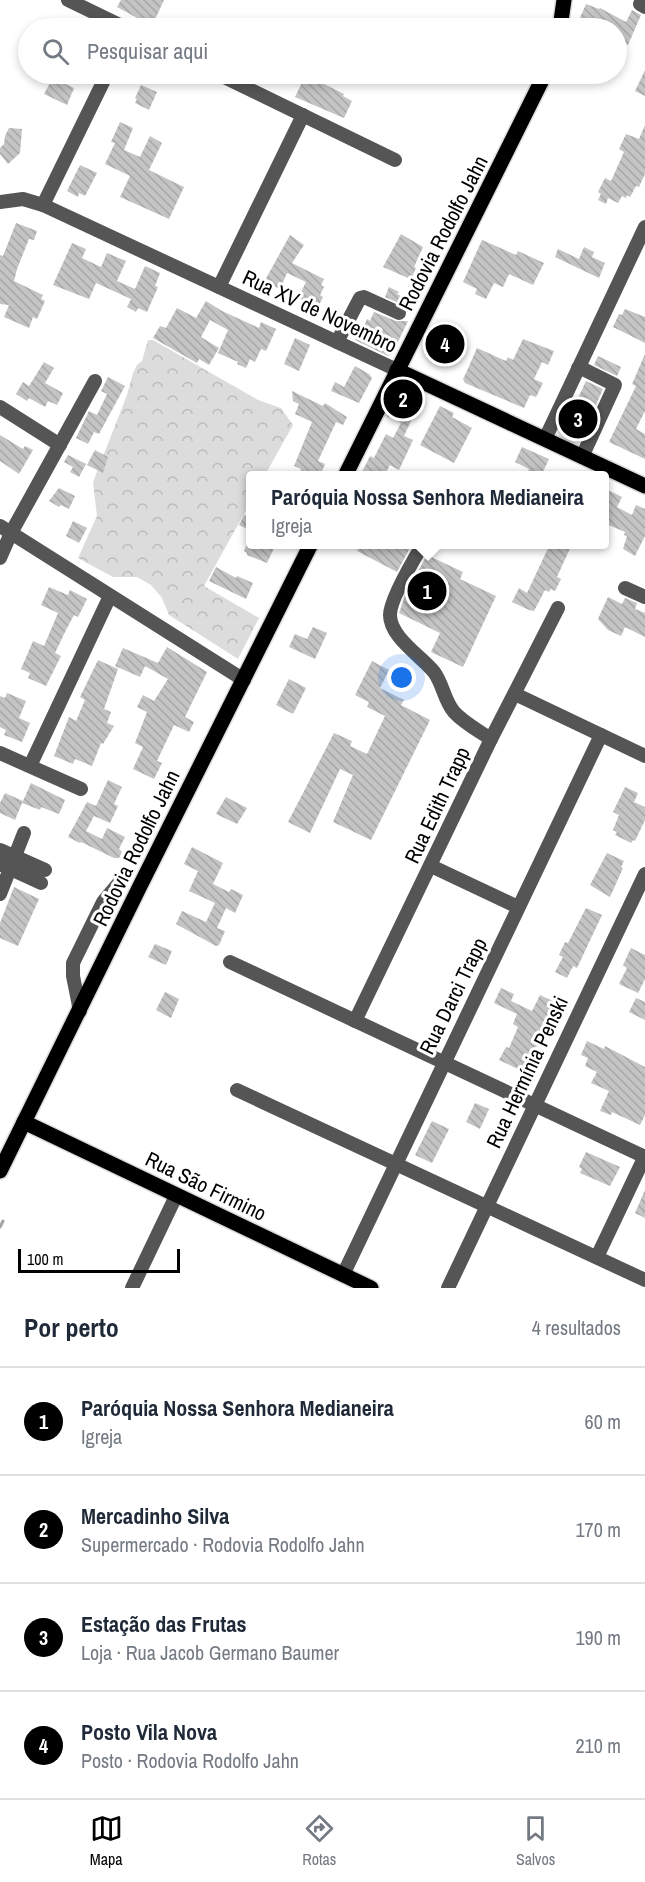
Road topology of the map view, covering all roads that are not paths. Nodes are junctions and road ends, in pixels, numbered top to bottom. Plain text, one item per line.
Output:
1 (68, 0) edge
2 (564, 0) edge
3 (84, 3) edge
4 (109, 18) edge
5 (561, 18) edge
6 (102, 84) edge
7 (239, 84) edge
8 (540, 84) edge
9 (303, 115) junction
10 (395, 160) dead end
11 (0, 202) edge
12 (43, 205) junction
13 (645, 227) edge
14 (219, 287) junction
15 (399, 313) dead end
16 (337, 342) junction
17 (578, 369) junction
18 (398, 370) junction
19 (95, 381) dead end
20 (0, 407) edge
21 (545, 439) junction
22 (60, 445) junction
23 (582, 457) junction
24 (348, 471) edge
25 (645, 486) edge
26 (6, 530) edge
27 (309, 549) edge
28 (420, 549) edge
29 (0, 558) edge
30 (625, 588) dead end
31 (110, 596) junction
32 (645, 597) edge
33 (558, 608) dead end
34 (244, 680) junction
35 (515, 694) junction
36 (601, 735) junction
37 (491, 739) junction
38 (0, 753) edge
39 (645, 756) edge
40 (30, 766) junction
41 (81, 789) dead end
42 (24, 833) dead end
43 (0, 850) edge
44 (9, 863) edge
45 (431, 866) junction
46 (645, 874) edge
47 (43, 876) dead end
48 (123, 878) dead end
49 (642, 890) edge
50 (0, 894) edge
51 (518, 908) junction
52 (230, 962) dead end
53 (80, 1011) junction
54 (355, 1021) junction
55 (444, 1062) junction
56 (237, 1090) dead end
57 (535, 1105) junction
58 (24, 1122) junction
59 (645, 1156) edge
60 (396, 1164) junction
61 (0, 1171) edge
62 (176, 1196) junction
63 (487, 1206) junction
64 (597, 1257) junction
65 (343, 1275) junction
66 (645, 1280) edge
67 (132, 1288) edge
68 (371, 1288) edge
69 (448, 1288) edge

1 - 3 street
2 - 5 main road
3 - 4 street
6 - 12 street
7 - 9 street
8 - 18 main road, Rodovia Rodolfo Jahn
9 - 10 street
9 - 14 street
11 - 12 street, Rua XV de Novembro
12 - 14 street, Rua XV de Novembro
13 - 17 street
14 - 16 street, Rua XV de Novembro
15 - 16 street
16 - 18 street, Rua XV de Novembro
17 - 21 street
17 - 23 street
18 - 21 main road, Rua XV de Novembro
18 - 24 main road, Rodovia Rodolfo Jahn
19 - 22 street
20 - 22 street
21 - 23 main road, Rua XV de Novembro
22 - 26 street
23 - 25 main road, Rua XV de Novembro
26 - 29 street
26 - 31 street
27 - 34 main road, Rodovia Rodolfo Jahn
28 - 37 street
30 - 32 street
31 - 34 street
31 - 40 street
33 - 35 street, Rua Edith Trapp
34 - 53 main road, Rodovia Rodolfo Jahn
35 - 36 street
35 - 37 street, Rua Edith Trapp
36 - 39 street
36 - 51 street, Rua Darci Trapp
37 - 45 street, Rua Edith Trapp
38 - 40 street
40 - 41 street
42 - 44 street
43 - 44 street
44 - 47 street
44 - 50 street
45 - 51 street
45 - 54 street, Rua Edith Trapp
46 - 49 street, Rua Hermínia Penski
48 - 53 street
49 - 57 street, Rua Hermínia Penski
51 - 55 street, Rua Darci Trapp
52 - 54 street
53 - 58 main road, Rodovia Rodolfo Jahn
54 - 55 street
55 - 57 street
55 - 60 street, Rua Darci Trapp
56 - 60 street
57 - 59 street
57 - 63 street, Rua Hermínia Penski
58 - 61 main road, Rodovia Rodolfo Jahn
58 - 62 main road, Rua São Firmino
59 - 64 street
60 - 63 street
60 - 65 street, Rua Darci Trapp
62 - 65 main road, Rua São Firmino
62 - 67 street
63 - 64 street
63 - 69 street, Rua Hermínia Penski
64 - 66 street
65 - 68 main road, Rua São Firmino

